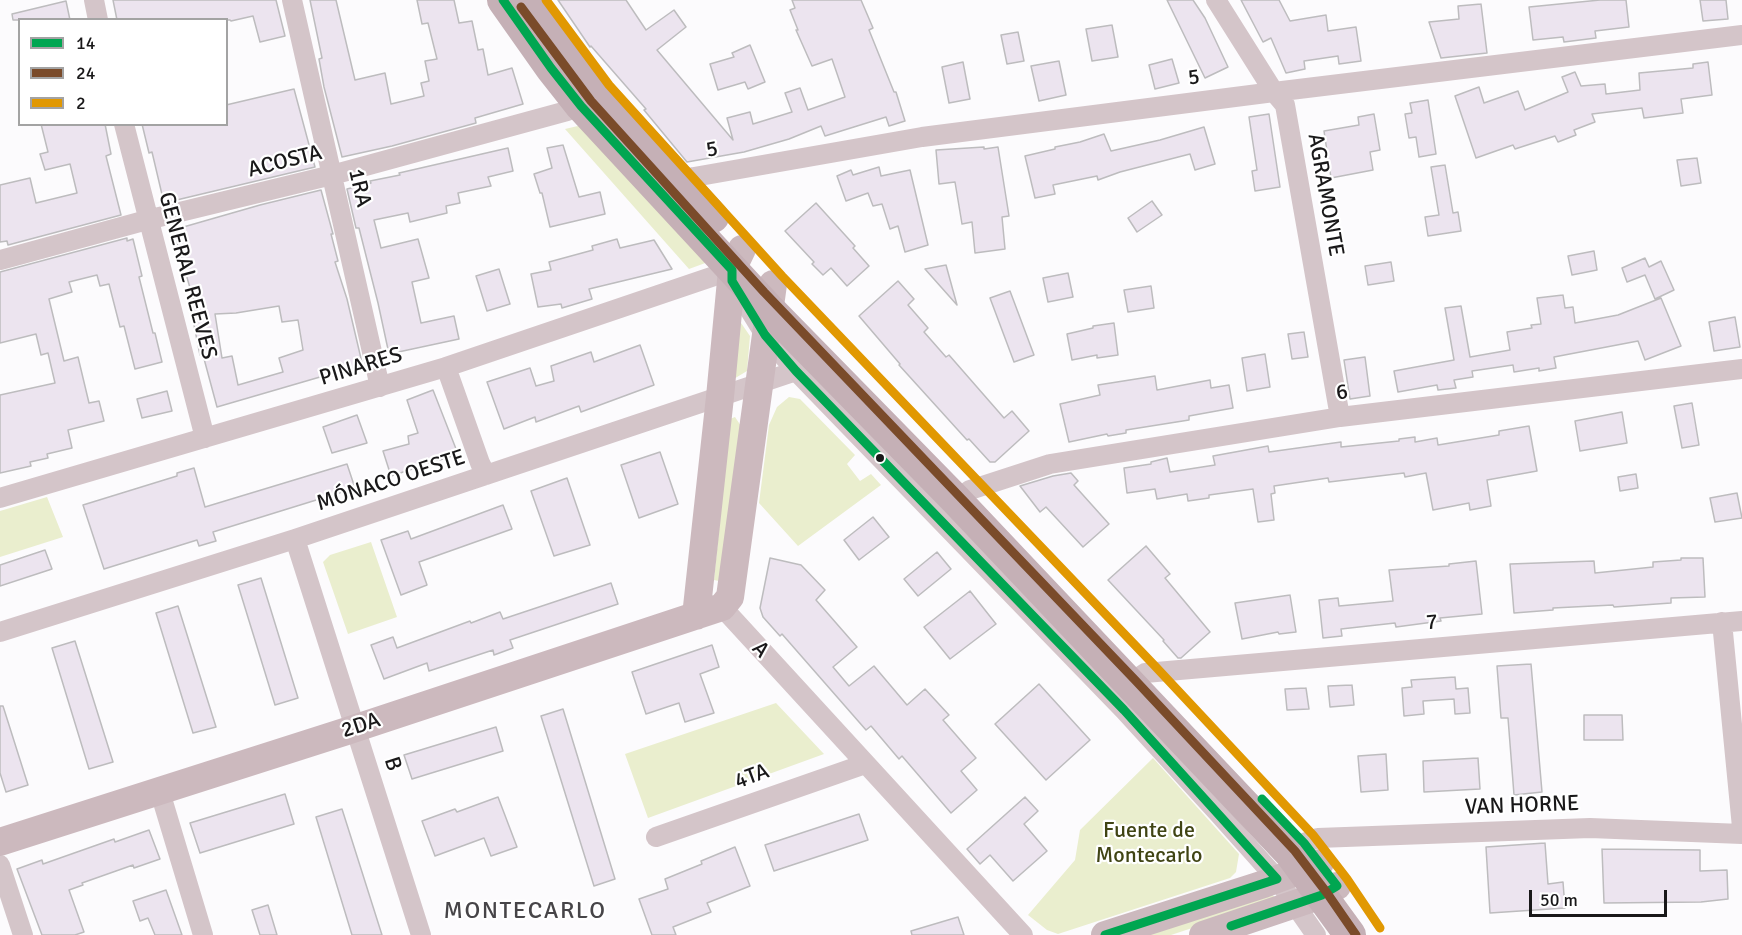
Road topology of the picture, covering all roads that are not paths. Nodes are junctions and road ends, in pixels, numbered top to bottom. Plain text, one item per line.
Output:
1 (93, 0) edge
2 (292, 0) edge
3 (503, 0) edge
4 (531, 0) edge
5 (1216, 0) edge
6 (98, 18) edge
7 (1742, 35) edge
8 (1274, 92) junction
9 (591, 99) junction
10 (124, 126) edge
11 (332, 175) junction
12 (667, 184) junction
13 (147, 220) junction
14 (0, 260) edge
15 (735, 267) junction
16 (769, 309) junction
17 (446, 367) junction
18 (1742, 369) edge
19 (796, 371) junction
20 (760, 384) junction
21 (380, 387) junction
22 (720, 397) junction
23 (1340, 417) junction
24 (205, 438) junction
25 (486, 475) junction
26 (963, 495) junction
27 (0, 498) edge
28 (295, 539) junction
29 (709, 611) junction
30 (1742, 621) edge
31 (1722, 622) junction
32 (0, 632) edge
33 (1137, 678) junction
34 (356, 728) junction
35 (865, 764) junction
36 (160, 792) junction
37 (1742, 827) edge
38 (1742, 834) edge
39 (656, 837) dead end
40 (0, 842) edge
41 (0, 865) edge
42 (1308, 877) junction
43 (23, 935) edge
44 (203, 935) edge
45 (421, 935) edge
46 (1023, 935) edge
47 (1105, 935) edge
48 (1203, 935) edge
49 (1316, 935) edge
50 (1350, 935) edge
51 (1370, 935) edge

1 - 6 street
2 - 11 street, 1RA
3 - 9 main road
4 - 9 main road
5 - 8 street, AGRAMONTE
7 - 8 street, 5
8 - 12 street, 5
8 - 23 street, AGRAMONTE
9 - 11 street, ACOSTA
9 - 12 main road
10 - 13 street, GENERAL REEVES
11 - 13 street, ACOSTA
11 - 21 street, 1RA
12 - 15 main road
13 - 14 street, ACOSTA
13 - 24 street, GENERAL REEVES
15 - 16 main road
15 - 17 street, PINARES
15 - 22 street
16 - 19 street
16 - 20 street
16 - 26 main road
17 - 21 street, PINARES
17 - 25 street
18 - 23 street, 6
19 - 20 street, MÓNACO OESTE
19 - 42 street
20 - 22 street, MÓNACO OESTE
20 - 29 street
21 - 24 street, PINARES
22 - 25 street, MÓNACO OESTE
22 - 29 street
23 - 26 street, 6
24 - 27 street, PINARES
25 - 28 street, MÓNACO OESTE
26 - 33 main road
28 - 32 street, MÓNACO OESTE
28 - 34 street, B
29 - 34 street, 2DA
29 - 35 street, A
30 - 31 street, 7
31 - 33 street, 7
31 - 37 street
33 - 42 main road
34 - 36 street, 2DA
34 - 45 street, B
35 - 39 street, 4TA
35 - 46 street, A
36 - 40 street, 2DA
36 - 44 street
38 - 42 street, VAN HORNE
41 - 43 street
42 - 47 street
42 - 48 street
42 - 49 street
42 - 50 main road
42 - 51 main road

